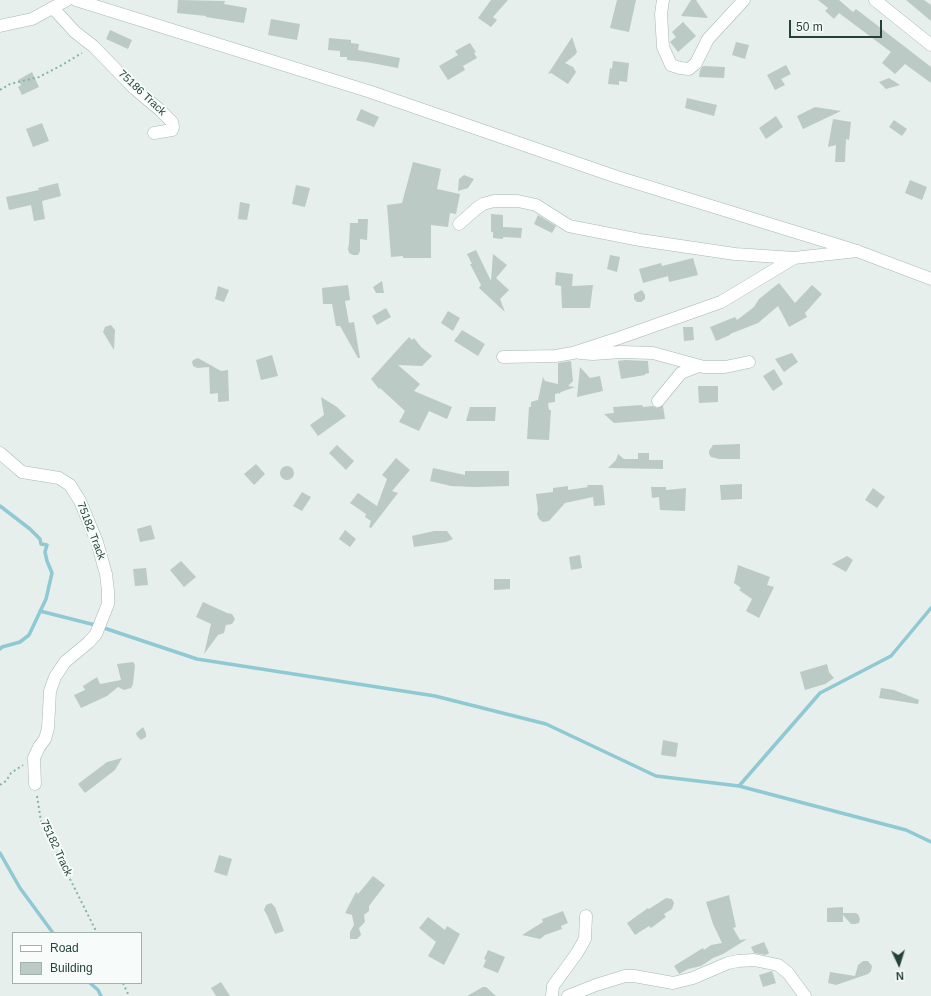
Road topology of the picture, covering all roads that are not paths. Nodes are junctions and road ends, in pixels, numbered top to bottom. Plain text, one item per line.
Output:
1 (67, 0) edge
2 (76, 0) edge
3 (663, 0) edge
4 (744, 0) edge
5 (875, 0) edge
6 (53, 8) junction
7 (0, 26) edge
8 (931, 45) edge
9 (154, 133) dead end
10 (459, 224) dead end
11 (857, 251) junction
12 (794, 258) junction
13 (931, 279) edge
14 (573, 353) junction
15 (504, 356) dead end
16 (749, 362) dead end
17 (699, 366) junction
18 (658, 401) dead end
19 (0, 453) edge
20 (36, 784) road end
21 (586, 916) dead end
22 (552, 996) edge
23 (568, 996) edge
24 (805, 996) edge

1 - 6 street
2 - 11 street
3 - 4 street
5 - 8 street
6 - 7 street
6 - 9 street, 75186 Track
10 - 12 street
11 - 12 street
11 - 13 street
12 - 14 street
14 - 15 street
14 - 17 street
16 - 17 street
17 - 18 street
19 - 20 street, 75182 Track
21 - 22 street
23 - 24 street

